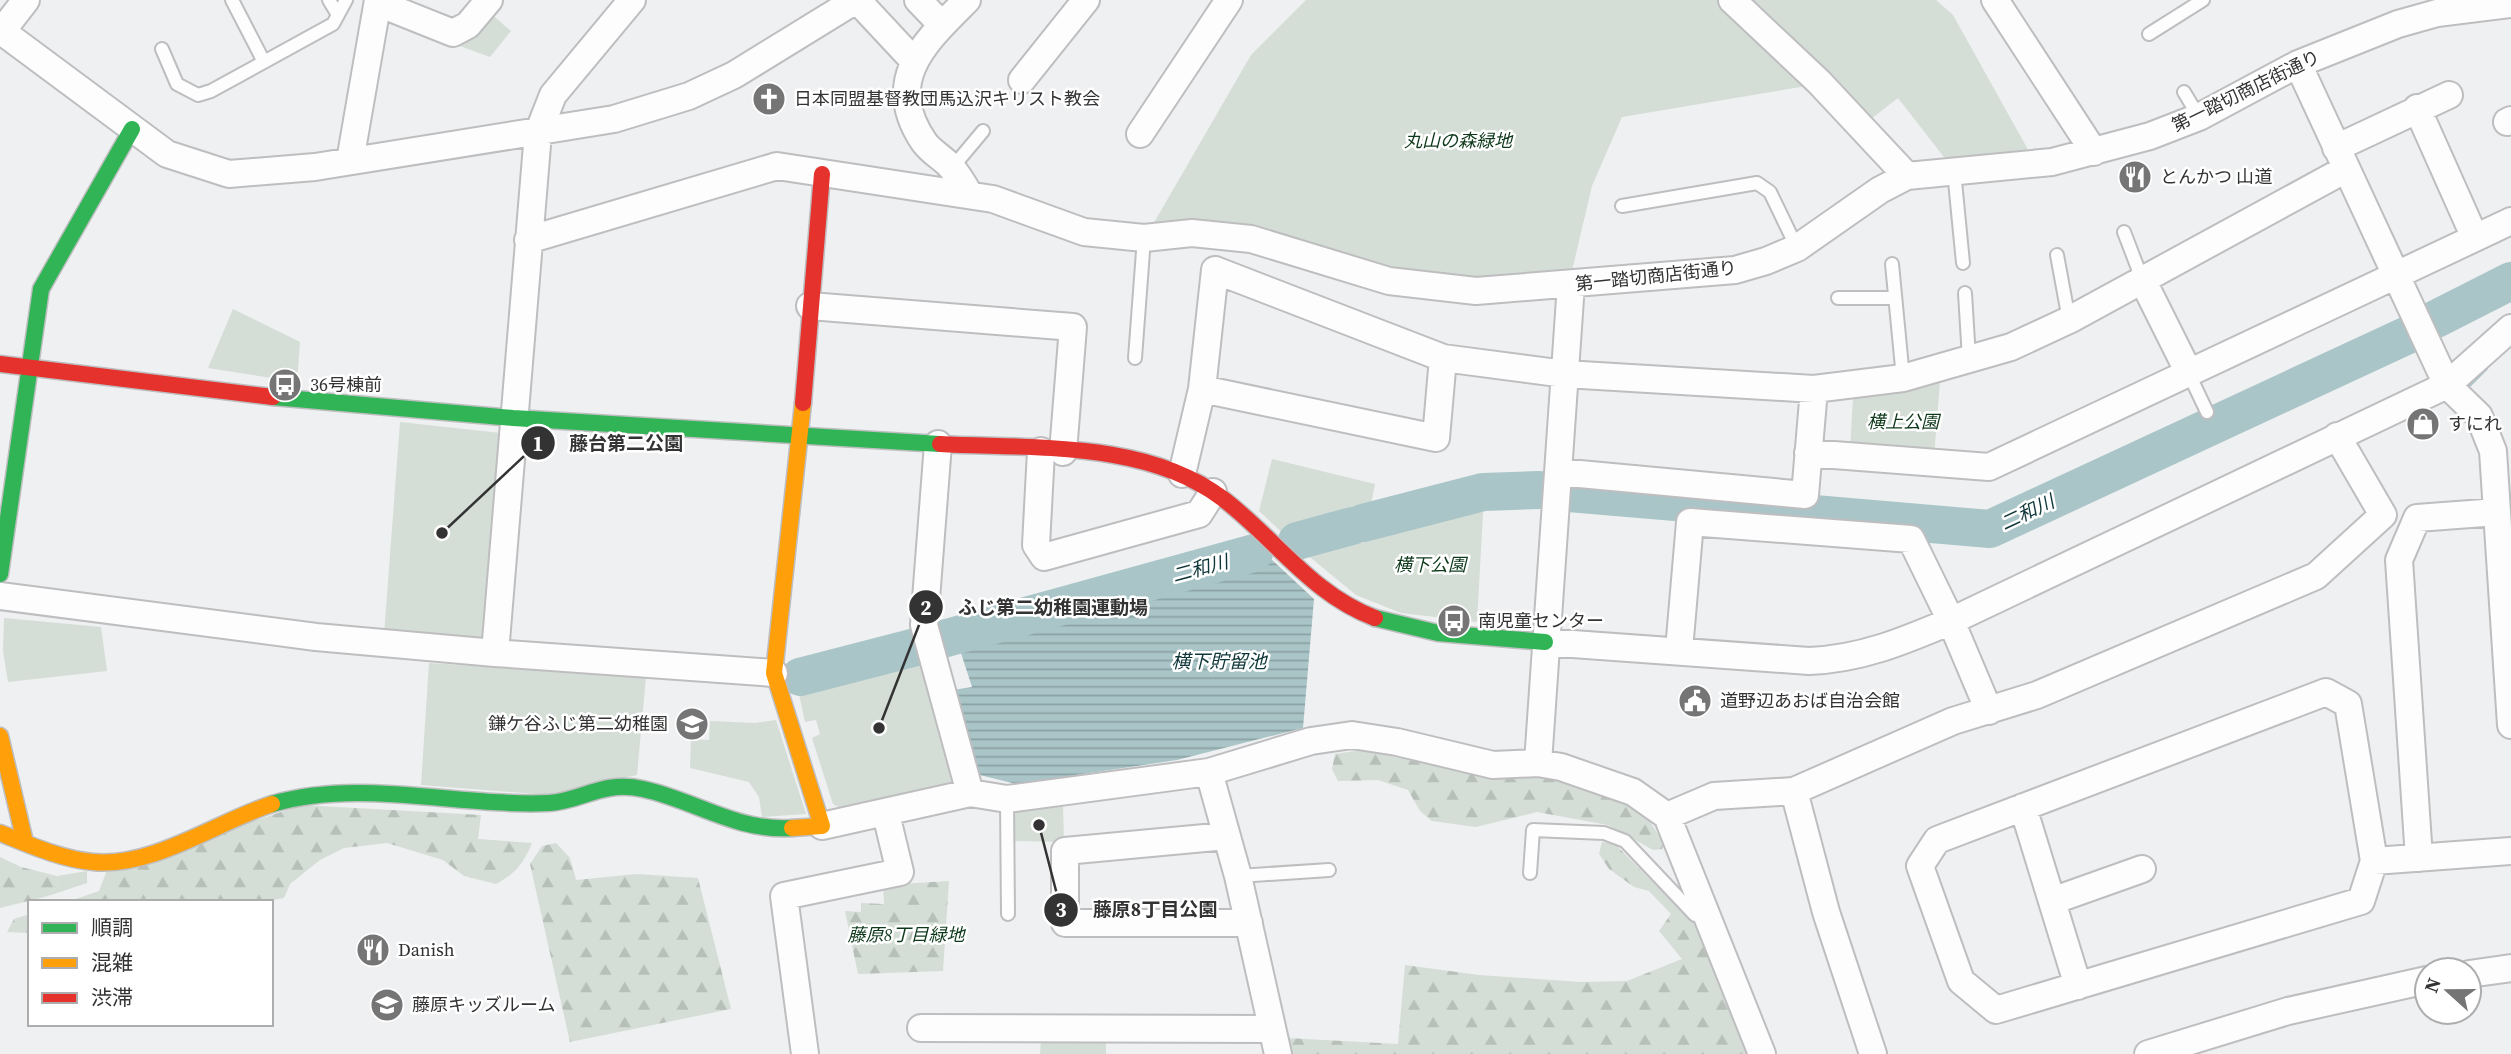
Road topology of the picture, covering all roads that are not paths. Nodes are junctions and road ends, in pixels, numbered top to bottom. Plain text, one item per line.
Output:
1 (26, 0) edge
2 (232, 0) edge
3 (329, 0) edge
4 (346, 0) edge
5 (489, 0) edge
6 (632, 0) edge
7 (857, 0) edge
8 (918, 0) edge
9 (967, 0) edge
10 (1086, 0) edge
11 (1228, 0) edge
12 (1732, 0) edge
13 (1995, 0) edge
14 (2203, 0) edge
15 (378, 1) edge
16 (2467, 4) edge
17 (2511, 4) edge
18 (338, 16) junction
19 (942, 25) junction
20 (1, 31) edge
21 (2148, 33) dead end
22 (162, 49) dead end
23 (913, 60) junction
24 (264, 62) junction
25 (2298, 64) junction
26 (1022, 80) dead end
27 (2183, 92) dead end
28 (2449, 95) dead end
29 (2417, 108) junction
30 (2199, 117) junction
31 (132, 129) junction
32 (983, 131) dead end
33 (538, 133) junction
34 (1140, 134) dead end
35 (2094, 152) junction
36 (2341, 158) junction
37 (350, 161) junction
38 (952, 168) junction
39 (1954, 171) junction
40 (822, 174) junction
41 (1907, 176) junction
42 (969, 194) junction
43 (1622, 206) dead end
44 (2511, 221) edge
45 (2124, 232) dead end
46 (1144, 238) junction
47 (2475, 238) junction
48 (528, 240) junction
49 (1797, 248) junction
50 (2057, 255) dead end
51 (1963, 263) dead end
52 (1892, 264) dead end
53 (2395, 274) junction
54 (2142, 279) junction
55 (1571, 284) junction
56 (1965, 293) dead end
57 (1838, 298) dead end
58 (1895, 298) junction
59 (810, 306) junction
60 (2069, 320) junction
61 (2507, 330) edge
62 (1135, 358) dead end
63 (1443, 358) junction
64 (1969, 360) junction
65 (0, 364) edge
66 (28, 368) junction
67 (2188, 371) junction
68 (1565, 374) junction
69 (1903, 378) junction
70 (2447, 385) junction
71 (1202, 389) junction
72 (1814, 389) junction
73 (2207, 412) dead end
74 (513, 418) junction
75 (2337, 436) junction
76 (800, 437) junction
77 (938, 444) junction
78 (1052, 452) junction
79 (1808, 453) junction
80 (1182, 474) junction
81 (1556, 485) junction
82 (1213, 492) junction
83 (2497, 512) junction
84 (0, 574) edge
85 (2506, 586) edge
86 (0, 596) edge
87 (1951, 621) junction
88 (1545, 642) junction
89 (1679, 650) junction
90 (495, 653) junction
91 (774, 673) junction
92 (1989, 711) junction
93 (2511, 725) edge
94 (0, 736) edge
95 (1538, 763) junction
96 (1209, 772) junction
97 (1794, 791) junction
98 (970, 793) junction
99 (1007, 799) junction
100 (2023, 807) junction
101 (886, 814) junction
102 (1667, 816) junction
103 (821, 826) junction
104 (0, 833) edge
105 (1226, 836) junction
106 (25, 842) junction
107 (2511, 851) edge
108 (2419, 858) junction
109 (2374, 861) junction
110 (2142, 869) dead end
111 (1329, 870) dead end
112 (1530, 873) dead end
113 (1238, 876) junction
114 (2052, 901) junction
115 (1008, 914) dead end
116 (1709, 916) junction
117 (1249, 923) junction
118 (2511, 968) edge
119 (2483, 972) edge
120 (2413, 983) edge
121 (2078, 986) junction
122 (921, 1028) dead end
123 (1275, 1042) edge
124 (805, 1054) edge
125 (1762, 1054) edge
126 (1873, 1054) edge
127 (2148, 1054) edge

1 - 20 street
2 - 24 lane
3 - 18 lane
4 - 18 lane
5 - 15 street
6 - 33 street
7 - 23 street
7 - 33 street
8 - 19 street
9 - 19 street
10 - 26 street
11 - 34 street
12 - 41 street
13 - 35 street
14 - 21 lane
15 - 37 street
16 - 17 street, 第一踏切商店街通り
16 - 25 street, 第一踏切商店街通り
18 - 24 lane
19 - 23 street
20 - 31 street
22 - 24 lane
23 - 38 street
25 - 30 street, 第一踏切商店街通り
25 - 36 street
27 - 30 lane
28 - 29 street
29 - 36 street
29 - 47 street
30 - 35 street, 第一踏切商店街通り
31 - 37 street
31 - 66 street
32 - 38 lane
33 - 37 street
33 - 48 street
35 - 39 street, 第一踏切商店街通り
36 - 53 street
36 - 54 street
38 - 42 street
39 - 41 street, 第一踏切商店街通り
39 - 51 lane
40 - 42 street, 第一踏切商店街通り
40 - 48 street, 第一踏切商店街通り
40 - 59 street
41 - 49 street, 第一踏切商店街通り
42 - 46 street, 第一踏切商店街通り
43 - 49 lane
44 - 47 street
45 - 54 lane
46 - 55 street, 第一踏切商店街通り
46 - 62 lane
47 - 53 street
48 - 74 street
49 - 55 street, 第一踏切商店街通り
50 - 60 lane
52 - 58 lane
53 - 67 street
53 - 70 street
54 - 60 street
54 - 67 street
55 - 68 street
56 - 64 lane
57 - 58 lane
58 - 69 lane
59 - 76 street
59 - 78 street
60 - 64 street
61 - 70 street
63 - 68 street
63 - 71 street
63 - 71 street
64 - 69 street
65 - 66 street
66 - 74 street
66 - 84 street
67 - 73 lane
67 - 79 street
68 - 72 street
68 - 81 street
69 - 72 street
70 - 75 street
70 - 83 street
71 - 80 street
72 - 79 street
74 - 76 street
74 - 90 street
75 - 87 street
75 - 92 street
76 - 77 street
76 - 91 street
77 - 78 street
77 - 98 street
78 - 80 street
78 - 82 street
79 - 81 street
80 - 82 street
81 - 88 street
82 - 88 street
83 - 85 street
83 - 108 street
85 - 93 street
86 - 90 street
87 - 89 street
87 - 89 street
87 - 92 street
88 - 89 street
88 - 95 street
90 - 91 street
91 - 103 street
92 - 97 street
94 - 106 street
95 - 96 street
95 - 102 street
96 - 99 street
96 - 105 street
97 - 102 street
97 - 126 street
98 - 99 street
98 - 101 street
99 - 115 lane
100 - 109 street
100 - 114 street
100 - 121 street
101 - 103 street
101 - 124 street
102 - 116 street
103 - 106 street
104 - 106 street
105 - 113 street
105 - 117 street
107 - 108 street
108 - 109 street
109 - 121 street
110 - 114 street
111 - 113 lane
112 - 116 lane
113 - 117 street
114 - 121 street
116 - 125 street
117 - 123 street
118 - 119 street
120 - 127 street
122 - 123 street

